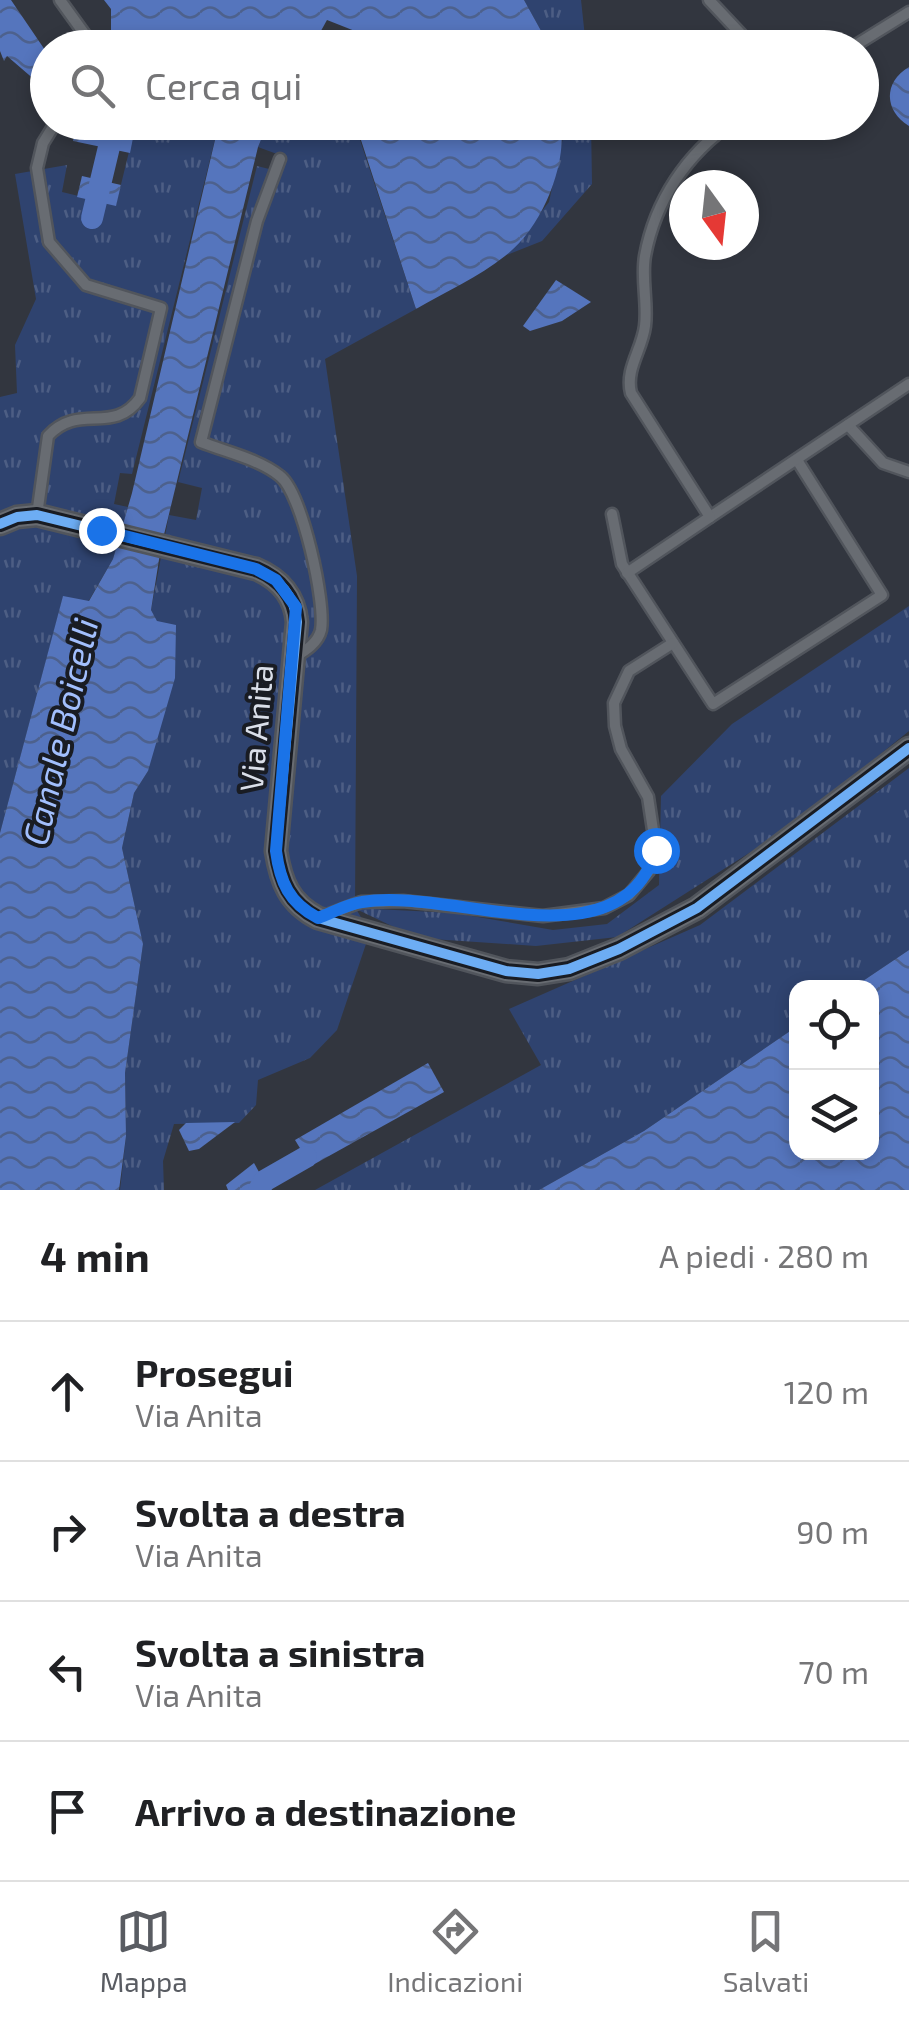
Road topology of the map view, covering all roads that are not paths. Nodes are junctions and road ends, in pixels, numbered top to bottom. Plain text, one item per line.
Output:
1 (60, 0) edge
2 (709, 0) edge
3 (909, 12) edge
4 (82, 30) edge
5 (737, 30) edge
6 (879, 31) edge
7 (45, 140) edge
8 (710, 140) edge
9 (280, 160) dead end
10 (909, 384) edge
11 (848, 425) junction
12 (796, 460) junction
13 (909, 472) edge
14 (612, 514) dead end
15 (37, 515) junction
16 (710, 517) junction
17 (0, 524) edge
18 (627, 573) junction
19 (673, 643) junction
20 (294, 658) junction
21 (909, 748) edge
22 (318, 918) junction

1 - 4 lane
2 - 5 lane
3 - 6 lane
7 - 15 lane
8 - 16 lane
9 - 20 lane
10 - 11 lane
11 - 12 lane
11 - 13 lane
12 - 16 lane
12 - 19 lane
14 - 18 lane
15 - 17 street, Via Anita
15 - 20 street, Via Anita
16 - 18 lane
18 - 19 lane
19 - 22 lane
20 - 22 street, Via Anita
21 - 22 street, Via Anita

